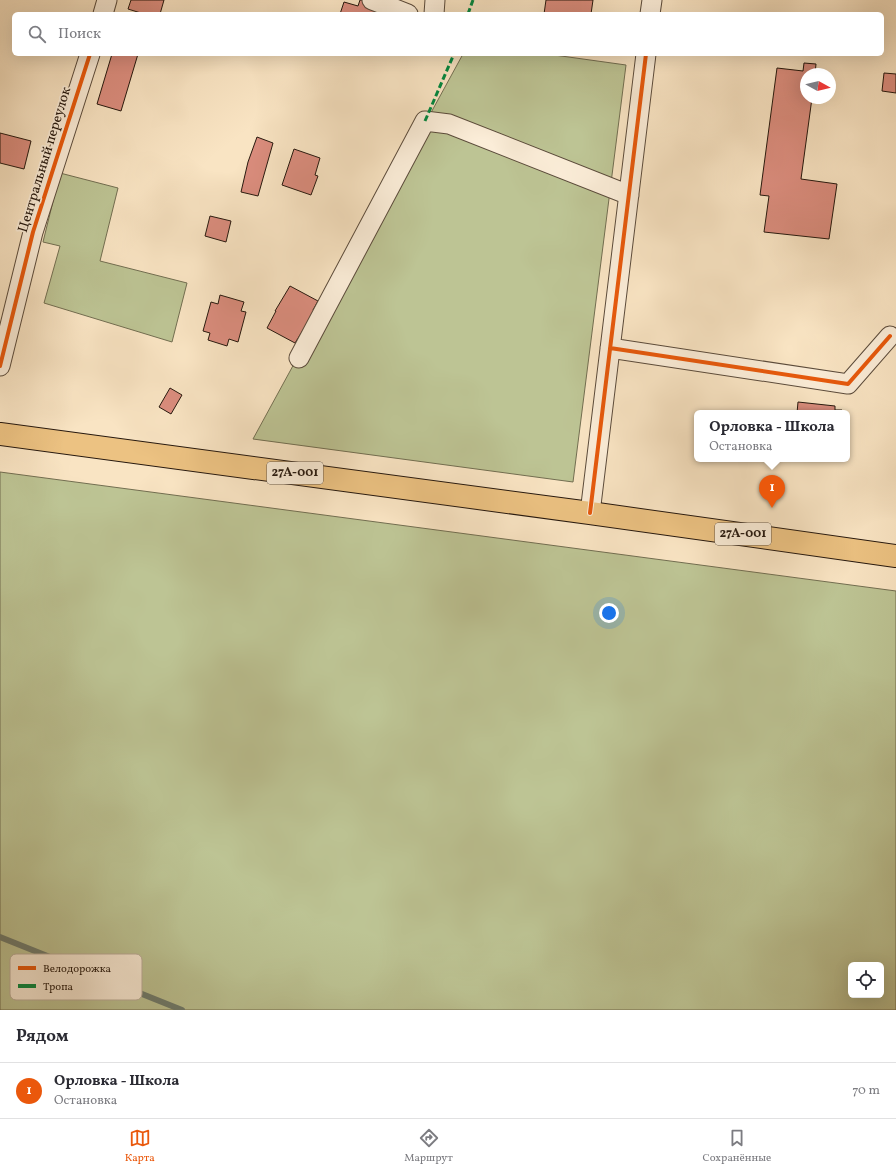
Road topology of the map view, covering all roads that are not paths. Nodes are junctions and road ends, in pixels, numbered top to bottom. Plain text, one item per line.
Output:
1 (107, 0) edge
2 (372, 0) edge
3 (435, 0) edge
4 (652, 0) edge
5 (104, 12) edge
6 (403, 12) edge
7 (434, 12) edge
8 (650, 12) edge
9 (89, 56) edge
10 (646, 56) edge
11 (629, 195) junction
12 (890, 336) dead end
13 (610, 348) junction
14 (299, 358) dead end
15 (0, 366) edge
16 (0, 434) edge
17 (590, 513) junction
18 (896, 556) edge

1 - 5 street
2 - 6 street
3 - 7 street
4 - 8 street
9 - 15 street, Центральный переулок
10 - 11 street
11 - 13 street
11 - 14 street
12 - 13 street
13 - 17 street
16 - 17 main road, 27А-001
17 - 18 main road, 27А-001

